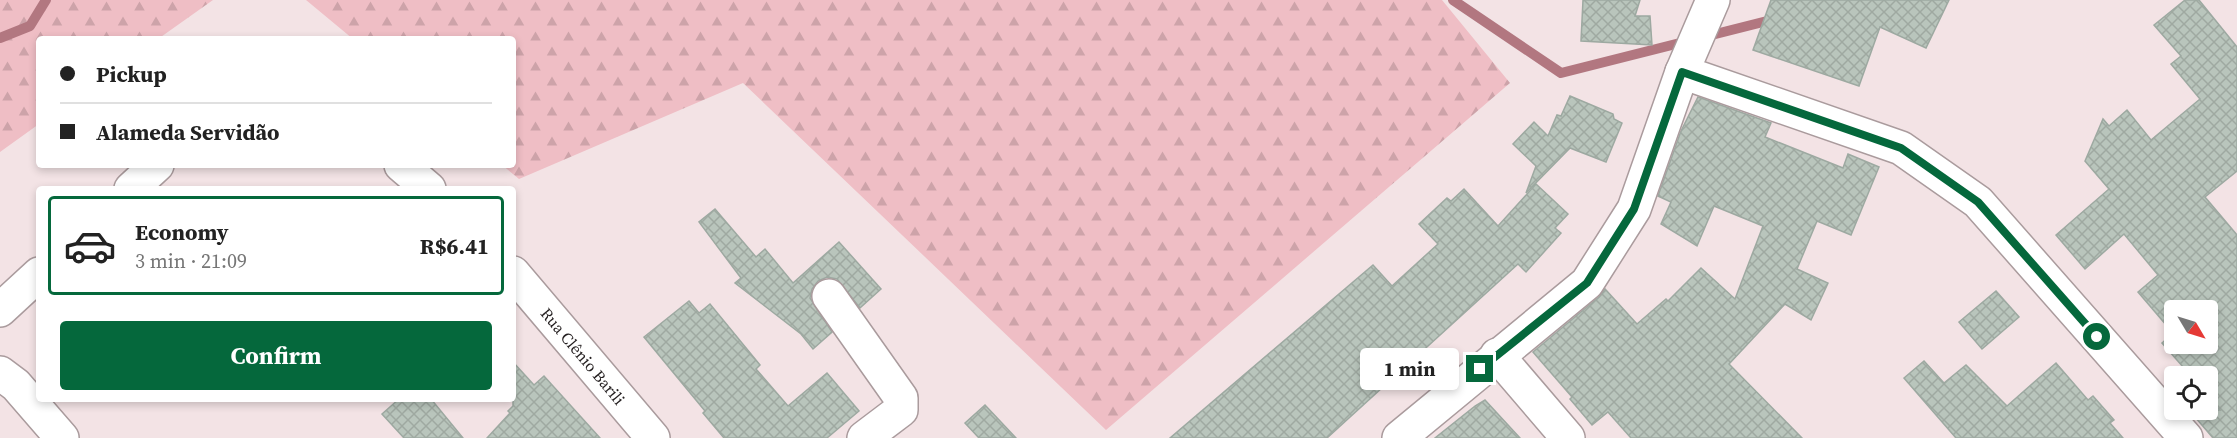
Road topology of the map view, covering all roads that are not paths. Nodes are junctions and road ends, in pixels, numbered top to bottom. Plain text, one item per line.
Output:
1 (1713, 0) edge
2 (1682, 72) junction
3 (154, 168) edge
4 (404, 168) edge
5 (134, 186) edge
6 (426, 186) edge
7 (36, 277) edge
8 (516, 277) edge
9 (829, 296) dead end
10 (0, 310) edge
11 (1497, 355) junction
12 (0, 374) edge
13 (63, 438) edge
14 (653, 438) edge
15 (864, 438) edge
16 (1399, 438) edge
17 (1568, 438) edge
18 (2186, 438) edge

1 - 2 street
2 - 11 street
2 - 18 street
3 - 5 street
4 - 6 street
7 - 10 street
8 - 14 street, Rua Clênio Barili
9 - 15 street
11 - 16 street
11 - 17 street
12 - 13 street

